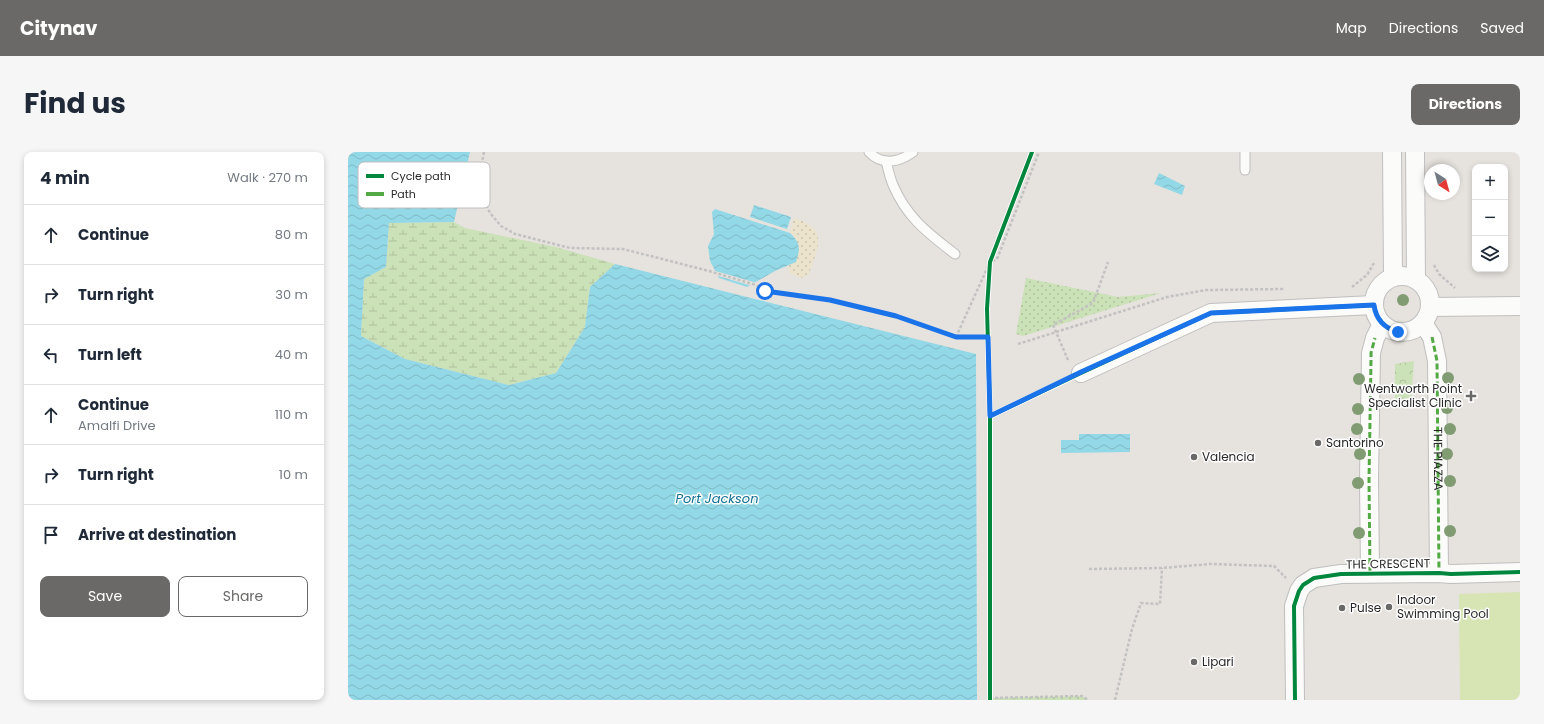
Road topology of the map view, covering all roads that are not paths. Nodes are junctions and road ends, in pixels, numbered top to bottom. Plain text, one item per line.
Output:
1 (869, 152) edge
2 (913, 152) edge
3 (1245, 152) edge
4 (1392, 152) edge
5 (1415, 152) edge
6 (886, 161) junction
7 (1245, 170) dead end
8 (955, 254) dead end
9 (1393, 277) junction
10 (1416, 279) junction
11 (1374, 305) junction
12 (1520, 306) edge
13 (1430, 307) junction
14 (1423, 323) junction
15 (1382, 324) junction
16 (1081, 372) dead end
17 (1520, 572) edge
18 (1370, 573) junction
19 (1439, 573) junction
20 (1295, 700) edge

1 - 6 lane
2 - 6 lane
3 - 7 lane
4 - 9 street
5 - 10 street
6 - 8 lane
9 - 10 street
9 - 11 street
10 - 13 street
11 - 15 street
11 - 16 street
12 - 13 street
13 - 14 street
14 - 15 street
14 - 19 street, THE PIAZZA
15 - 18 street
17 - 19 street, THE CRESCENT
18 - 19 street, THE CRESCENT
18 - 20 street, THE CRESCENT

